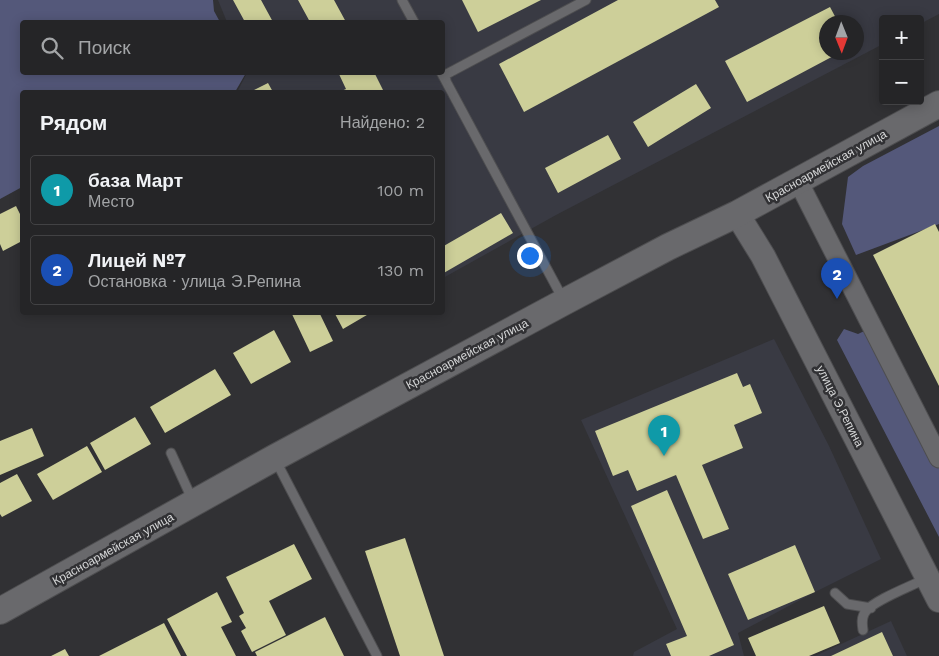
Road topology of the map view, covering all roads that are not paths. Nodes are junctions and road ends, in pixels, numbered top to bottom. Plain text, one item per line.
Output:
1 (402, 0) edge
2 (586, 0) edge
3 (413, 20) edge
4 (445, 72) edge
5 (443, 75) edge
6 (443, 75) edge
7 (462, 99) dead end
8 (939, 104) edge
9 (798, 181) junction
10 (737, 214) junction
11 (564, 302) junction
12 (171, 452) dead end
13 (274, 458) junction
14 (939, 458) edge
15 (194, 504) junction
16 (928, 578) junction
17 (834, 593) dead end
18 (939, 600) edge
19 (871, 608) junction
20 (0, 611) edge
21 (863, 630) dead end
22 (377, 656) edge

1 - 3 lane
2 - 4 lane
5 - 7 lane
6 - 11 lane
8 - 9 main road, Красноармейская улица
9 - 10 main road, Красноармейская улица
9 - 14 street
10 - 11 main road, Красноармейская улица
10 - 16 street, улица Э.Репина
11 - 13 main road, Красноармейская улица
12 - 15 lane
13 - 15 main road, Красноармейская улица
13 - 22 lane
15 - 20 main road, Красноармейская улица
16 - 18 street, улица Э.Репина
16 - 19 lane
17 - 19 lane
19 - 21 lane

